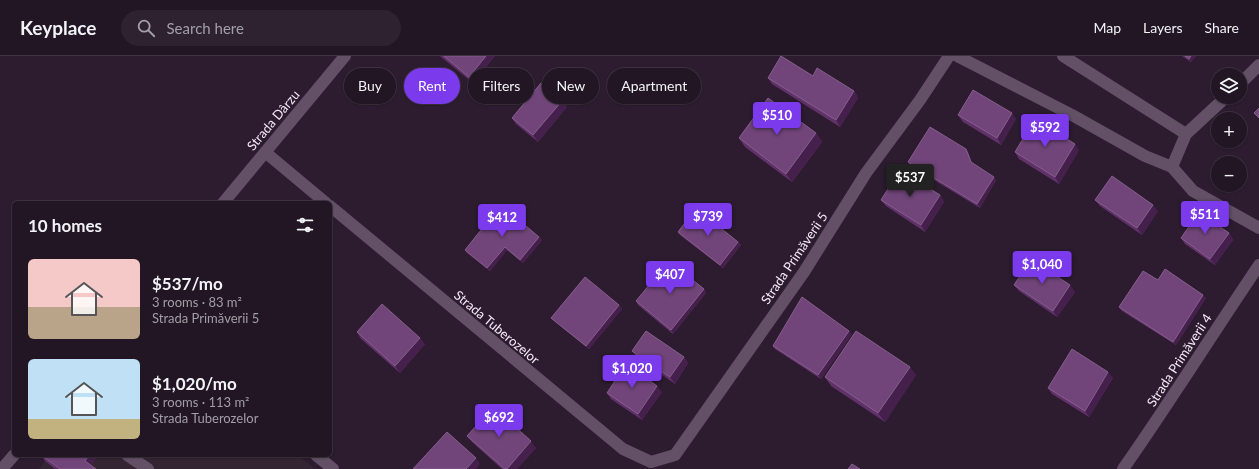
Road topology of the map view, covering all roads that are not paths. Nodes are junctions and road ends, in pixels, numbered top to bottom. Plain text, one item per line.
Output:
1 (345, 56) edge
2 (949, 56) edge
3 (957, 56) edge
4 (1062, 56) edge
5 (1259, 65) edge
6 (1247, 77) edge
7 (1218, 104) edge
8 (1186, 134) junction
9 (265, 152) junction
10 (1172, 167) junction
11 (225, 201) edge
12 (324, 201) edge
13 (332, 208) edge
14 (1259, 228) edge
15 (1259, 265) edge
16 (13, 457) edge
17 (130, 457) edge
18 (318, 457) edge
19 (651, 462) joint
20 (5, 468) edge
21 (148, 469) edge
22 (333, 469) edge
23 (1123, 469) edge

1 - 9 street, Strada Dârzu
2 - 19 street, Strada Primăverii 5
3 - 10 street
4 - 8 street
5 - 6 street
7 - 8 street
8 - 10 street
9 - 11 street, Strada Dârzu
9 - 12 street
10 - 14 street
13 - 19 street, Strada Tuberozelor
15 - 23 street, Strada Primăverii 4
16 - 20 street
17 - 21 street
18 - 22 street

